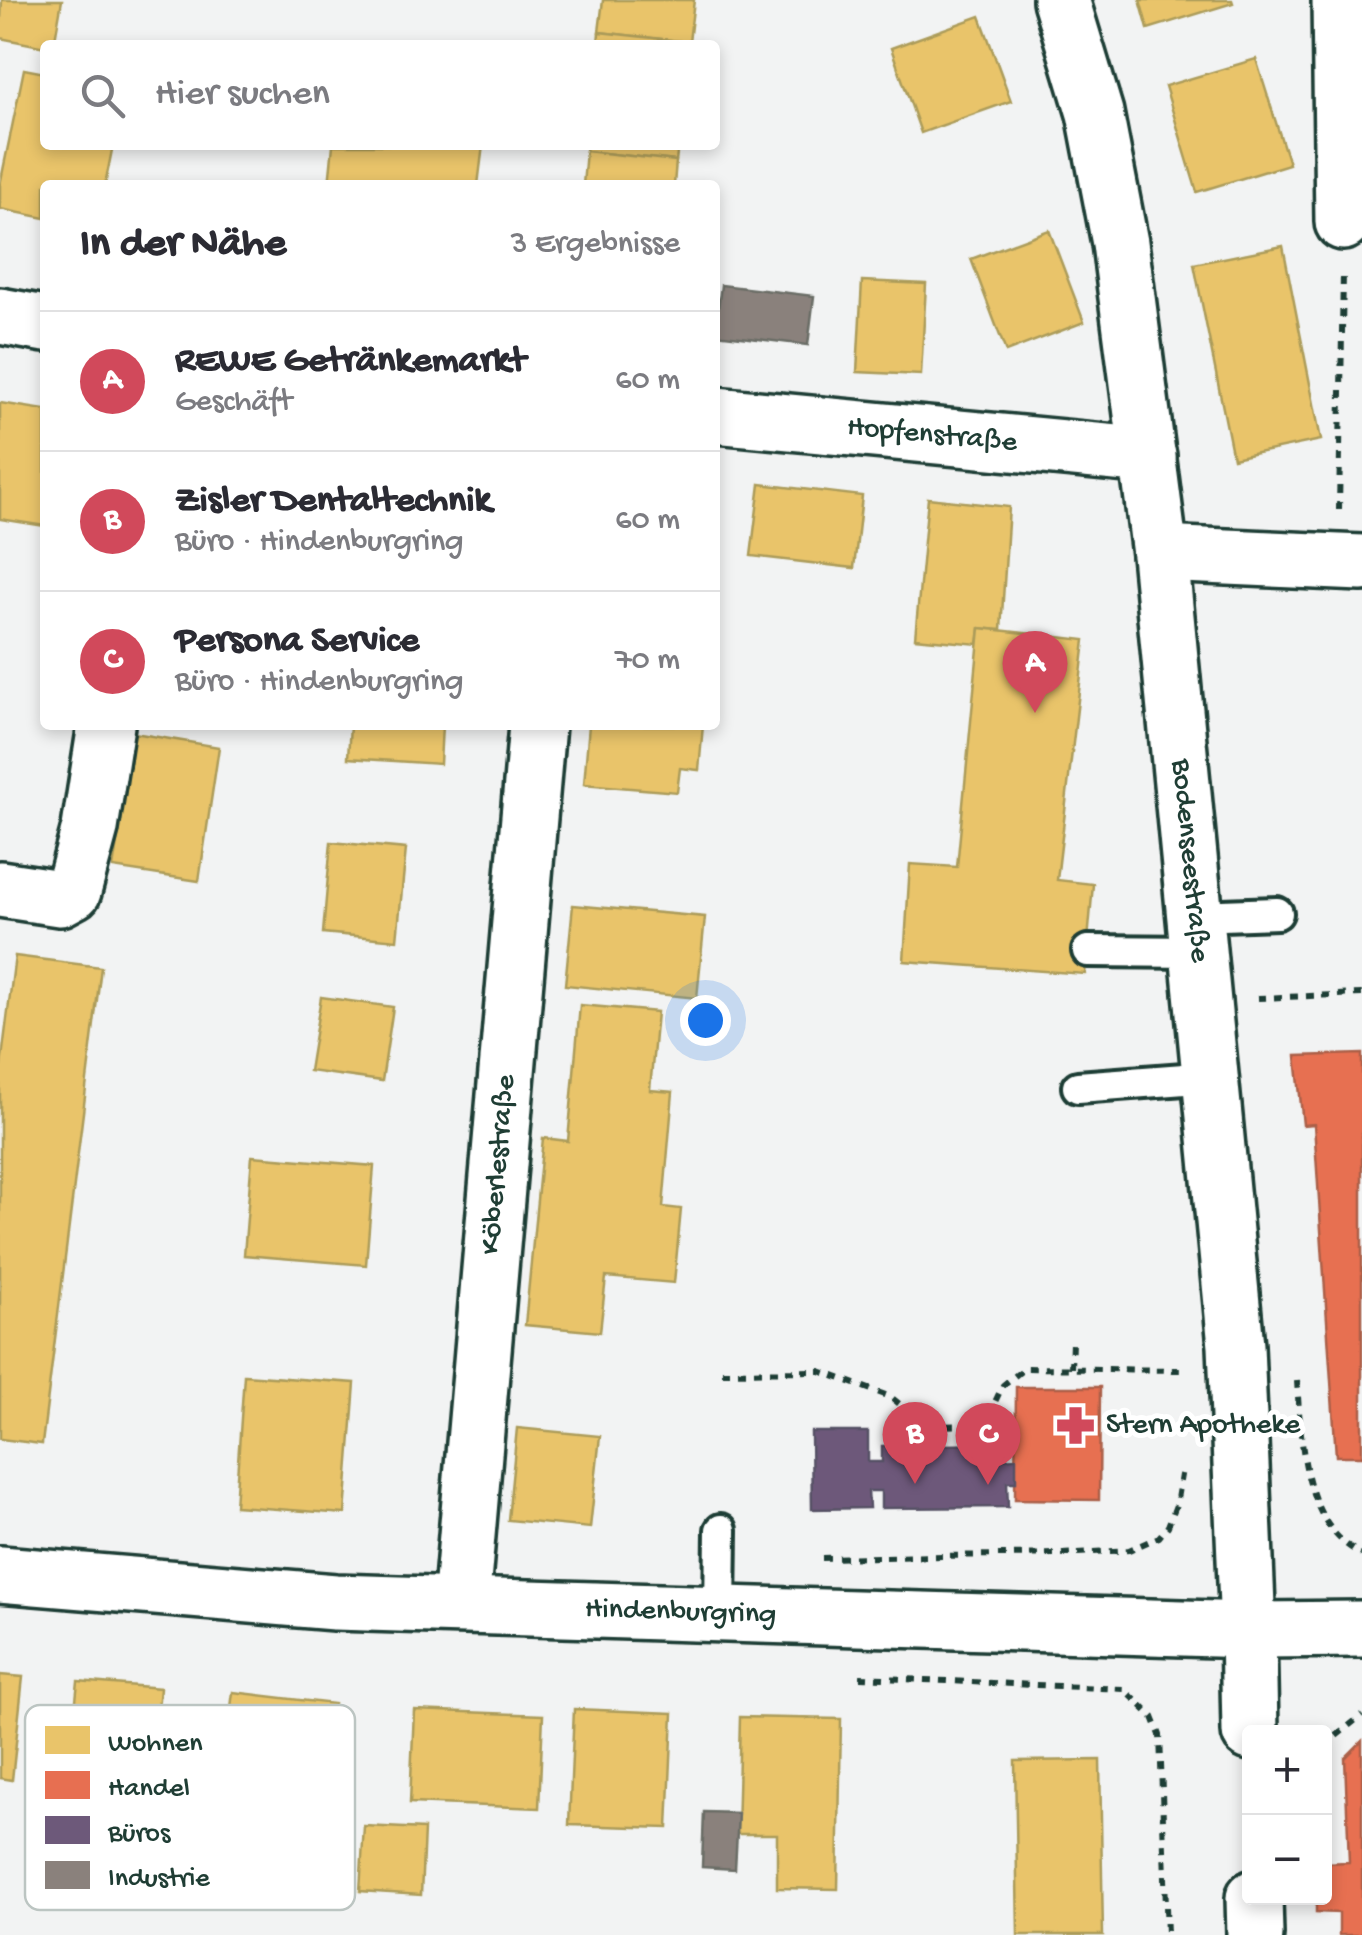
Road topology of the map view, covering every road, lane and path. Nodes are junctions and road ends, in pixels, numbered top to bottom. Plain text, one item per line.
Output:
1 (1060, 0) edge
2 (1340, 0) edge
3 (1344, 222) joint
4 (0, 316) edge
5 (40, 323) edge
6 (720, 415) edge
7 (1148, 456) junction
8 (1160, 554) junction
9 (1350, 562) edge
10 (105, 730) edge
11 (536, 730) edge
12 (0, 889) edge
13 (1277, 913) dead end
14 (1197, 934) junction
15 (1088, 951) dead end
16 (1362, 994) edge
17 (1256, 998) dead end
18 (1210, 1077) junction
19 (1078, 1087) dead end
20 (1072, 1342) dead end
21 (1072, 1368) junction
22 (1180, 1370) dead end
23 (722, 1372) dead end
24 (721, 1530) dead end
25 (1129, 1550) dead end
26 (818, 1558) dead end
27 (0, 1574) edge
28 (461, 1605) junction
29 (720, 1613) junction
30 (1362, 1628) edge
31 (1248, 1630) junction
32 (1124, 1689) dead end
33 (1362, 1715) edge
34 (1250, 1725) edge
35 (1332, 1739) edge
36 (1254, 1905) edge
37 (1167, 1935) edge
38 (1255, 1935) edge

1 - 7 street, Bodenseestraße
2 - 3 street
3 - 9 path
4 - 5 street
6 - 7 street, Hopfenstraße
7 - 8 street, Bodenseestraße
8 - 9 street
8 - 14 street, Bodenseestraße
10 - 12 street
11 - 28 street, Köberlestraße
13 - 14 lane
14 - 15 lane
14 - 18 street, Bodenseestraße
16 - 17 path
18 - 19 lane
18 - 31 street, Bodenseestraße
20 - 21 path
21 - 22 path
21 - 23 path
24 - 29 lane
25 - 26 path
27 - 28 street, Hindenburgring
28 - 29 street, Hindenburgring
29 - 31 street, Hindenburgring
30 - 31 street, Hindenburgring
31 - 34 street, Bodenseestraße
32 - 37 path
33 - 35 path
36 - 38 street

